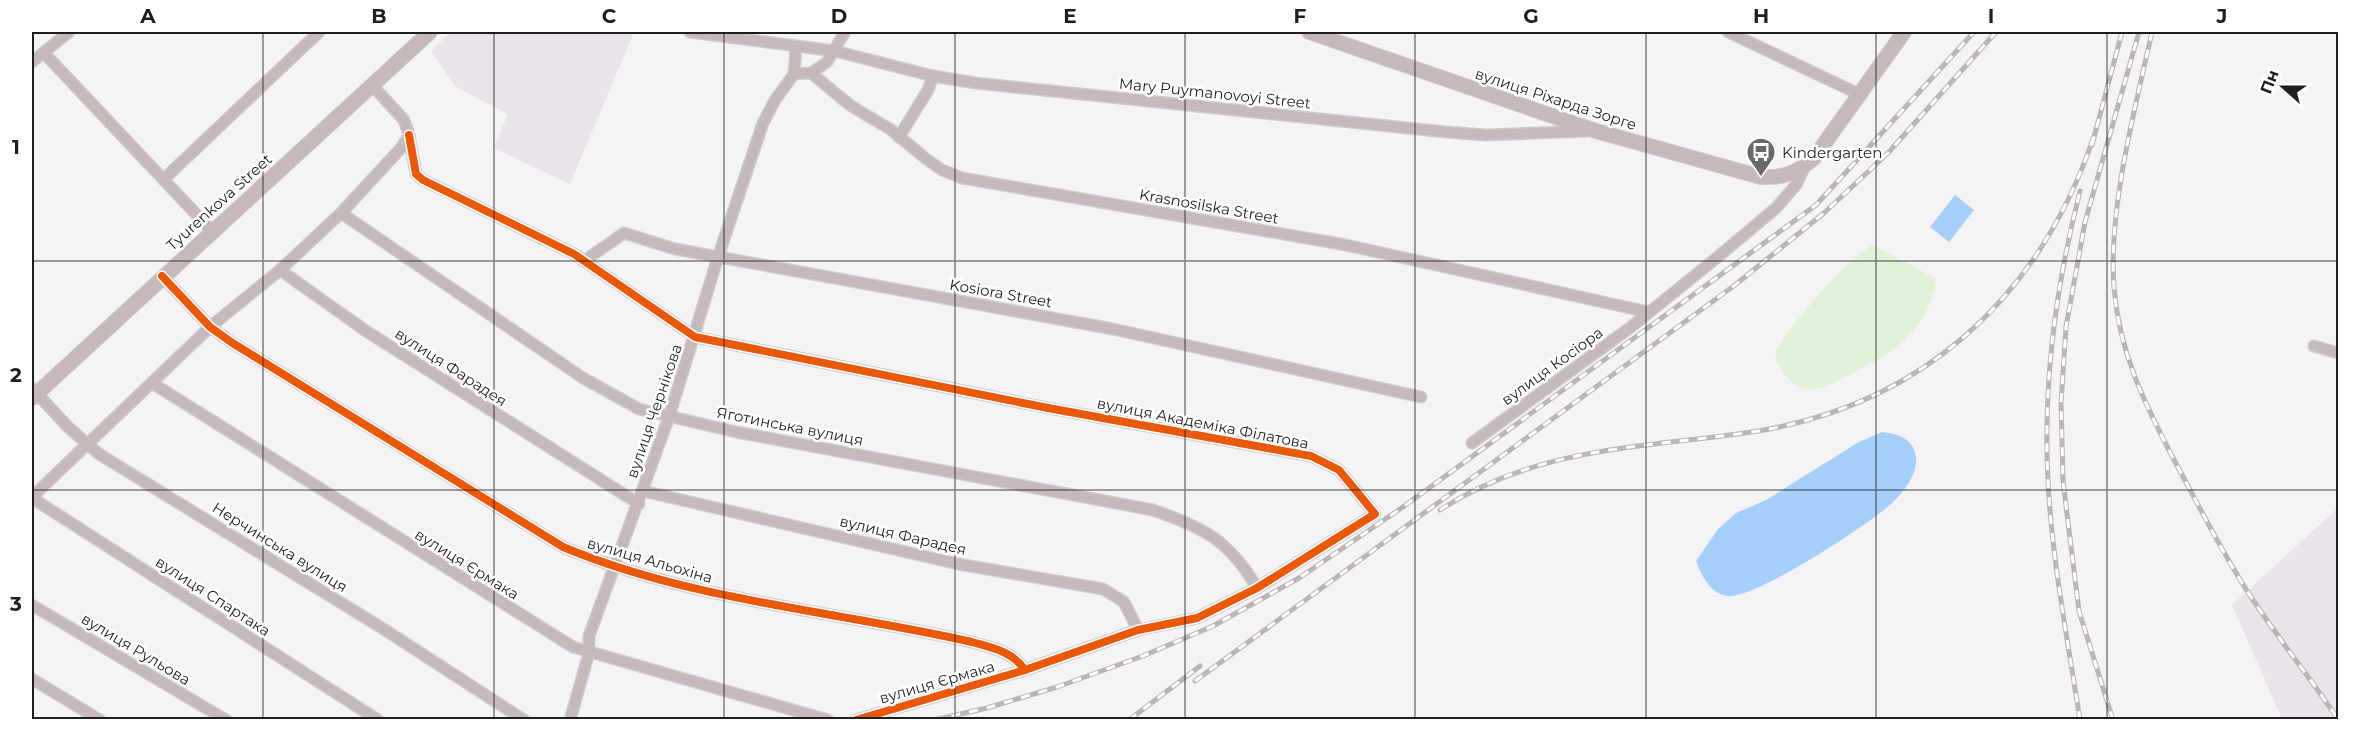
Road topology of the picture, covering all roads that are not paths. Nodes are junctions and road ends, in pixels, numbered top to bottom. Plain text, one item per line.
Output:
1 (69, 32) edge
2 (319, 32) edge
3 (430, 32) edge
4 (690, 32) edge
5 (845, 32) edge
6 (1309, 32) edge
7 (1728, 32) edge
8 (1904, 32) edge
9 (796, 47) junction
10 (835, 51) junction
11 (45, 54) junction
12 (32, 63) edge
13 (811, 73) junction
14 (794, 74) junction
15 (933, 76) junction
16 (372, 85) junction
17 (1860, 94) junction
18 (1596, 131) junction
19 (409, 135) junction
20 (899, 137) junction
21 (1801, 169) junction
22 (165, 178) junction
23 (341, 213) junction
24 (212, 231) junction
25 (718, 257) junction
26 (584, 261) junction
27 (280, 270) junction
28 (162, 276) junction
29 (1648, 312) junction
30 (210, 327) junction
31 (695, 337) junction
32 (2314, 346) dead end
33 (2338, 353) edge
34 (152, 383) junction
35 (33, 393) edge
36 (1421, 397) dead end
37 (669, 417) junction
38 (86, 443) junction
39 (1472, 443) dead end
40 (643, 491) junction
41 (32, 497) edge
42 (639, 504) junction
43 (614, 566) junction
44 (1257, 588) junction
45 (32, 605) edge
46 (1138, 630) junction
47 (589, 653) junction
48 (1025, 670) junction
49 (32, 679) edge
50 (100, 720) edge
51 (226, 720) edge
52 (378, 720) edge
53 (524, 720) edge
54 (570, 720) edge
55 (828, 720) edge
56 (856, 720) edge

1 - 11 street
2 - 22 street
3 - 16 street, Tyurenkova Street
4 - 9 street
5 - 10 street
6 - 18 street, вулиця Ріхарда Зорге
7 - 17 street
8 - 17 street
9 - 10 street
9 - 14 street
10 - 13 street
10 - 15 street, Mary Puymanovoyi Street
11 - 12 street
11 - 22 street
13 - 14 street
13 - 20 street, Krasnosilska Street
14 - 25 street, вулиця Чернікова
15 - 18 street, Mary Puymanovoyi Street
15 - 20 street
16 - 19 street
16 - 24 street, Tyurenkova Street
17 - 21 street
18 - 21 street, вулиця Ріхарда Зорге
19 - 23 street
19 - 26 street
20 - 29 street, Krasnosilska Street
21 - 29 street, вулиця Косіора
22 - 24 street
23 - 27 street
23 - 37 street, Яготинська вулиця
24 - 28 street, Tyurenkova Street
25 - 26 street, Kosiora Street
25 - 31 street, вулиця Чернікова
25 - 36 street, Kosiora Street
26 - 31 street
27 - 30 street
27 - 42 street, вулиця Фарадея
28 - 30 street, вулиця Альохіна
28 - 35 street, Tyurenkova Street
29 - 39 street, вулиця Косіора
30 - 34 street
30 - 43 street, вулиця Альохіна
31 - 37 street, вулиця Чернікова
31 - 44 street, вулиця Академіка Філатова
32 - 33 street
34 - 38 street
34 - 47 street, вулиця Єрмака
35 - 38 street, Нерчинська вулиця
37 - 40 street, вулиця Чернікова
37 - 44 street, Яготинська вулиця
38 - 41 street
38 - 53 street, Нерчинська вулиця
40 - 42 street, вулиця Чернікова
40 - 46 street, вулиця Фарадея
41 - 52 street, вулиця Спартака
42 - 43 street, вулиця Чернікова
43 - 47 street, вулиця Чернікова
43 - 48 street, вулиця Альохіна
44 - 46 street, вулиця Академіка Філатова
45 - 51 street, вулиця Рульова
46 - 48 street, вулиця Академіка Філатова
47 - 54 street, вулиця Чернікова
47 - 55 street, вулиця Єрмака
48 - 56 street, вулиця Єрмака
49 - 50 street

